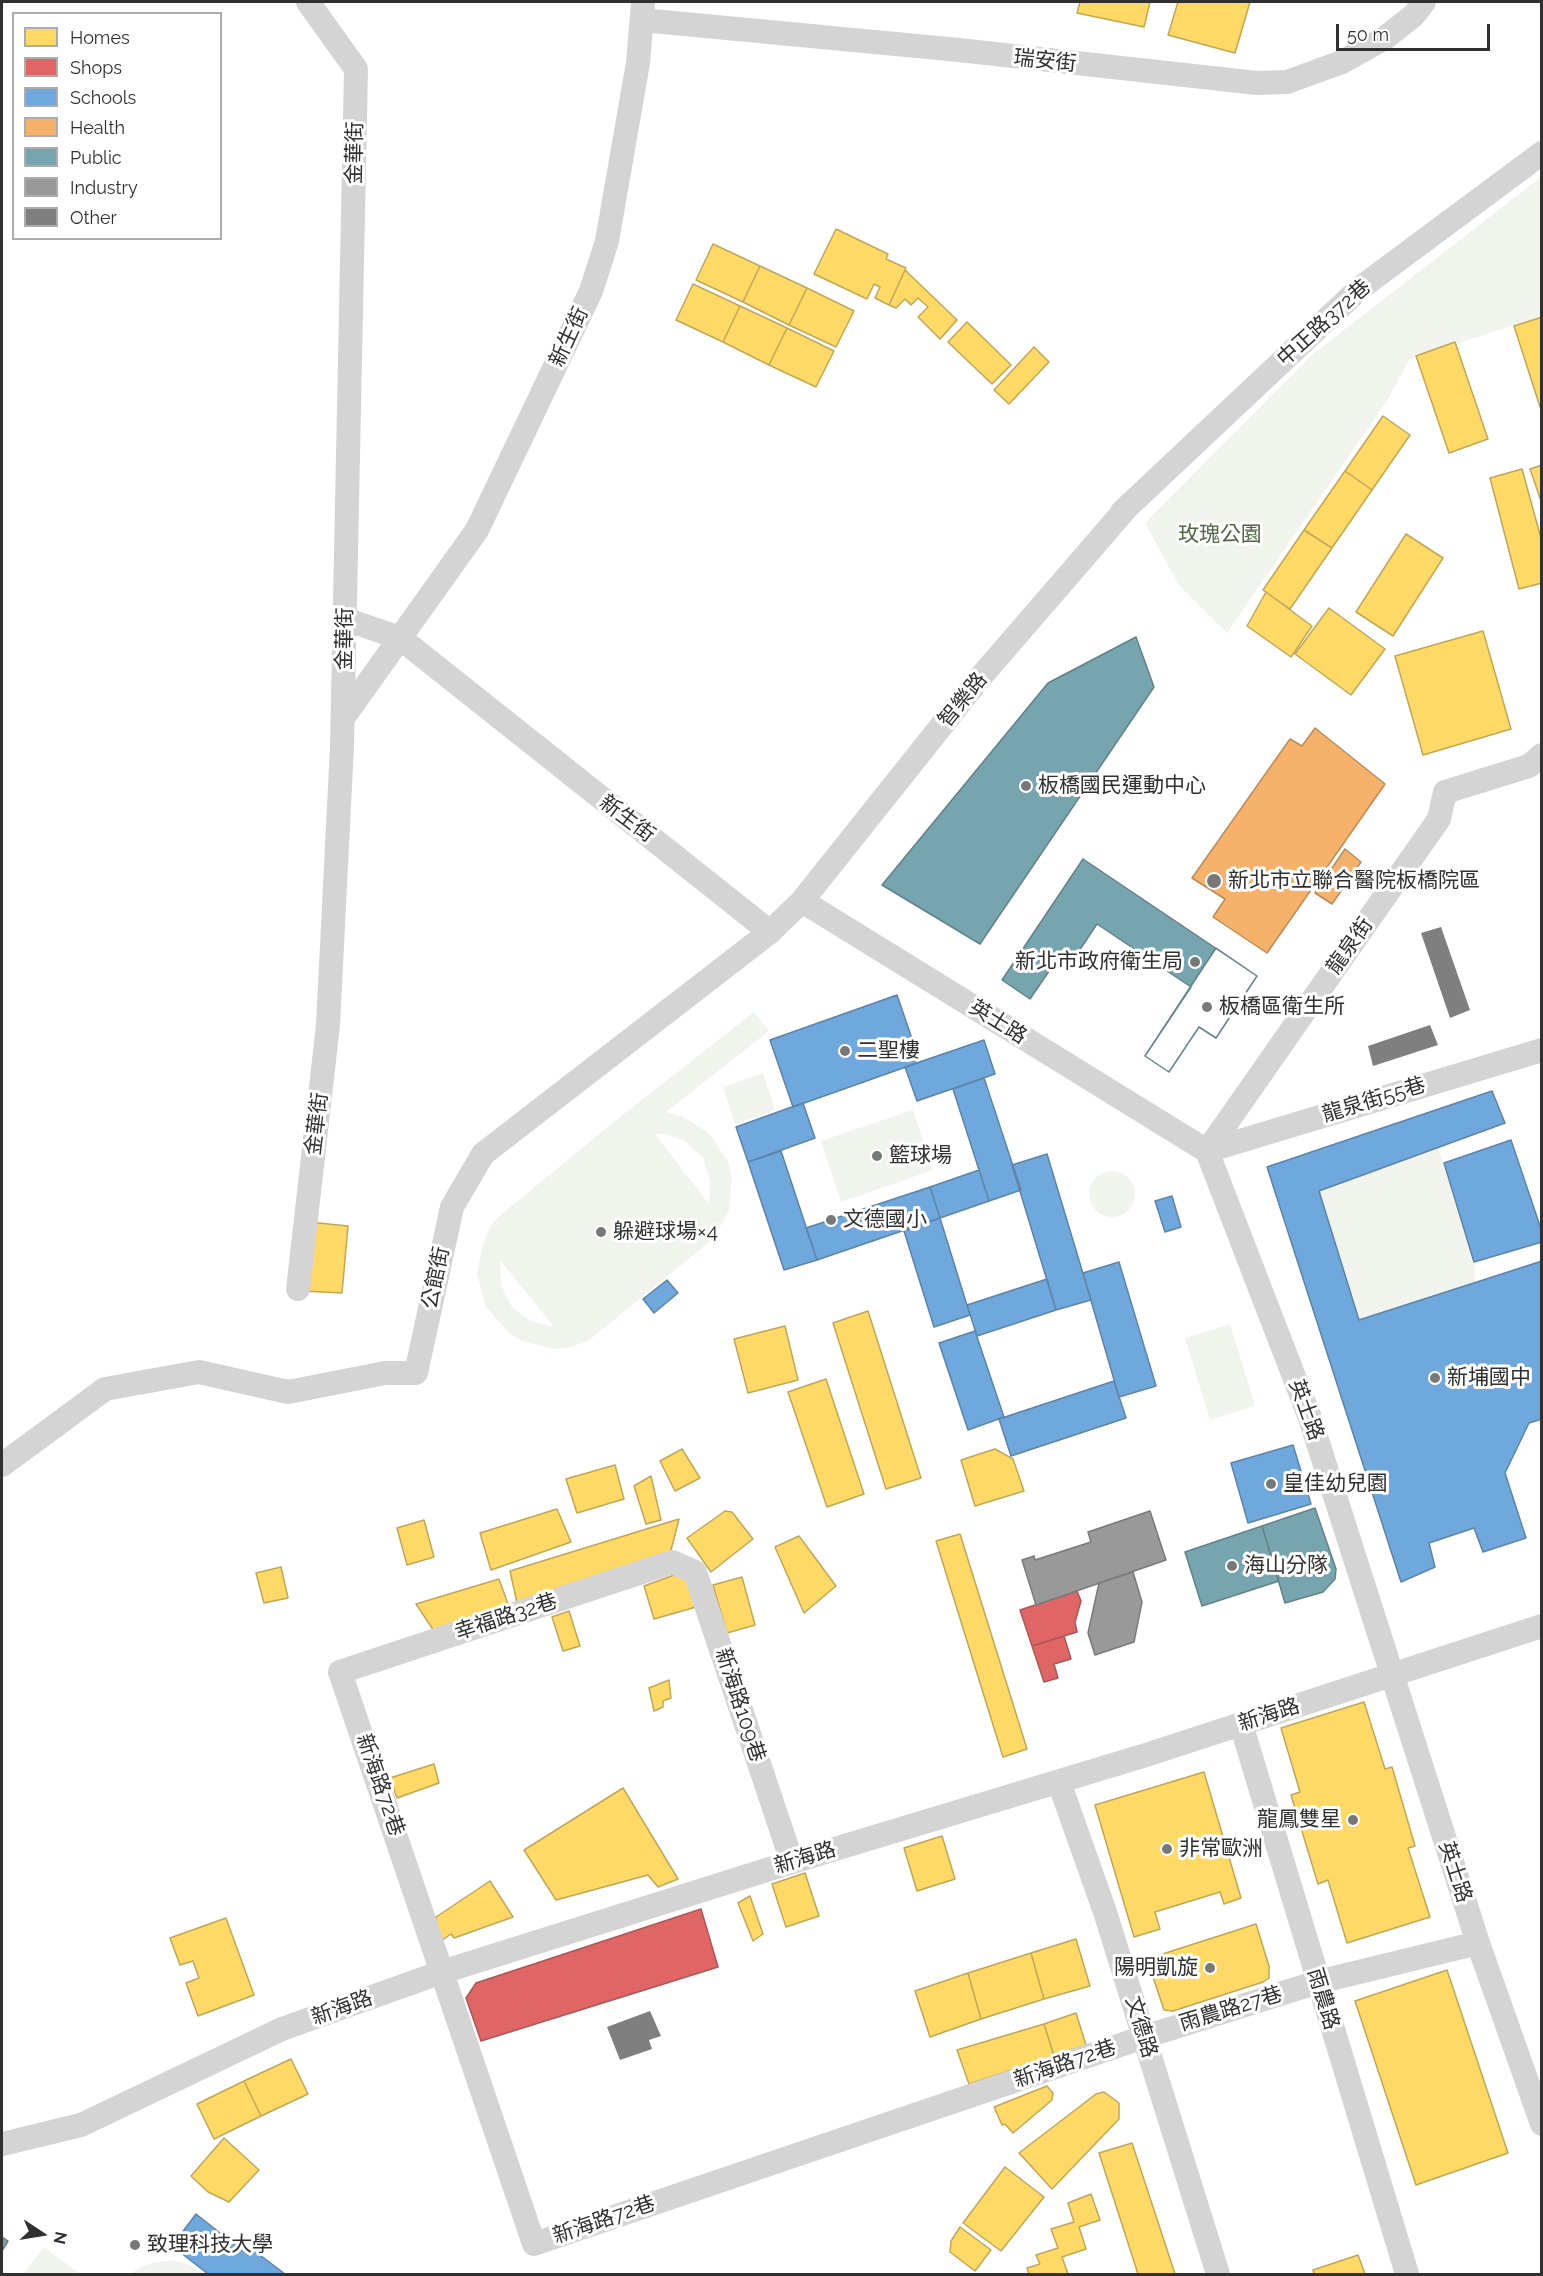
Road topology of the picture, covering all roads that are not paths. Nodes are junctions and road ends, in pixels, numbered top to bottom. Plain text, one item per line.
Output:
1 (308, 2) edge
2 (1424, 2) edge
3 (642, 11) edge
4 (1542, 153) edge
5 (1126, 508) joint
6 (345, 619) junction
7 (400, 638) junction
8 (343, 718) junction
9 (1542, 755) edge
10 (802, 901) junction
11 (770, 932) junction
12 (1542, 1050) edge
13 (1207, 1151) junction
14 (298, 1289) dead end
15 (2, 1465) edge
16 (672, 1562) joint
17 (1542, 1626) edge
18 (340, 1672) joint
19 (1392, 1674) junction
20 (1241, 1724) junction
21 (1059, 1782) junction
22 (792, 1862) junction
23 (1478, 1943) junction
24 (442, 1972) junction
25 (1318, 1982) junction
26 (1144, 2037) junction
27 (1542, 2124) edge
28 (2, 2144) edge
29 (1218, 2274) edge
30 (1407, 2274) edge

1 - 6 street, 金華街
2 - 3 street, 瑞安街
3 - 7 street, 新生街
4 - 5 street, 中正路372巷
5 - 10 street, 智樂路
6 - 7 street, 新生街
6 - 8 street, 金華街
7 - 8 street, 新生街
7 - 11 street, 新生街
8 - 14 street, 金華街
9 - 13 street, 龍泉街
10 - 11 street, 公館街
10 - 13 street, 英士路
11 - 15 street, 公館街
12 - 13 street, 龍泉街55巷
13 - 19 street, 英士路
16 - 18 street, 幸福路32巷
16 - 22 street, 新海路109巷
17 - 19 street, 新海路
18 - 24 street, 新海路72巷
19 - 20 street, 新海路
19 - 23 street, 英士路
20 - 21 street, 新海路
20 - 25 street, 雨農路
21 - 22 street, 新海路
21 - 26 street, 文德路
22 - 24 street, 新海路
23 - 25 street, 雨農路27巷
23 - 27 street, 英士路
24 - 26 street, 新海路72巷
24 - 28 street, 新海路
25 - 26 street, 雨農路27巷
25 - 30 street, 雨農路
26 - 29 street, 文德路

